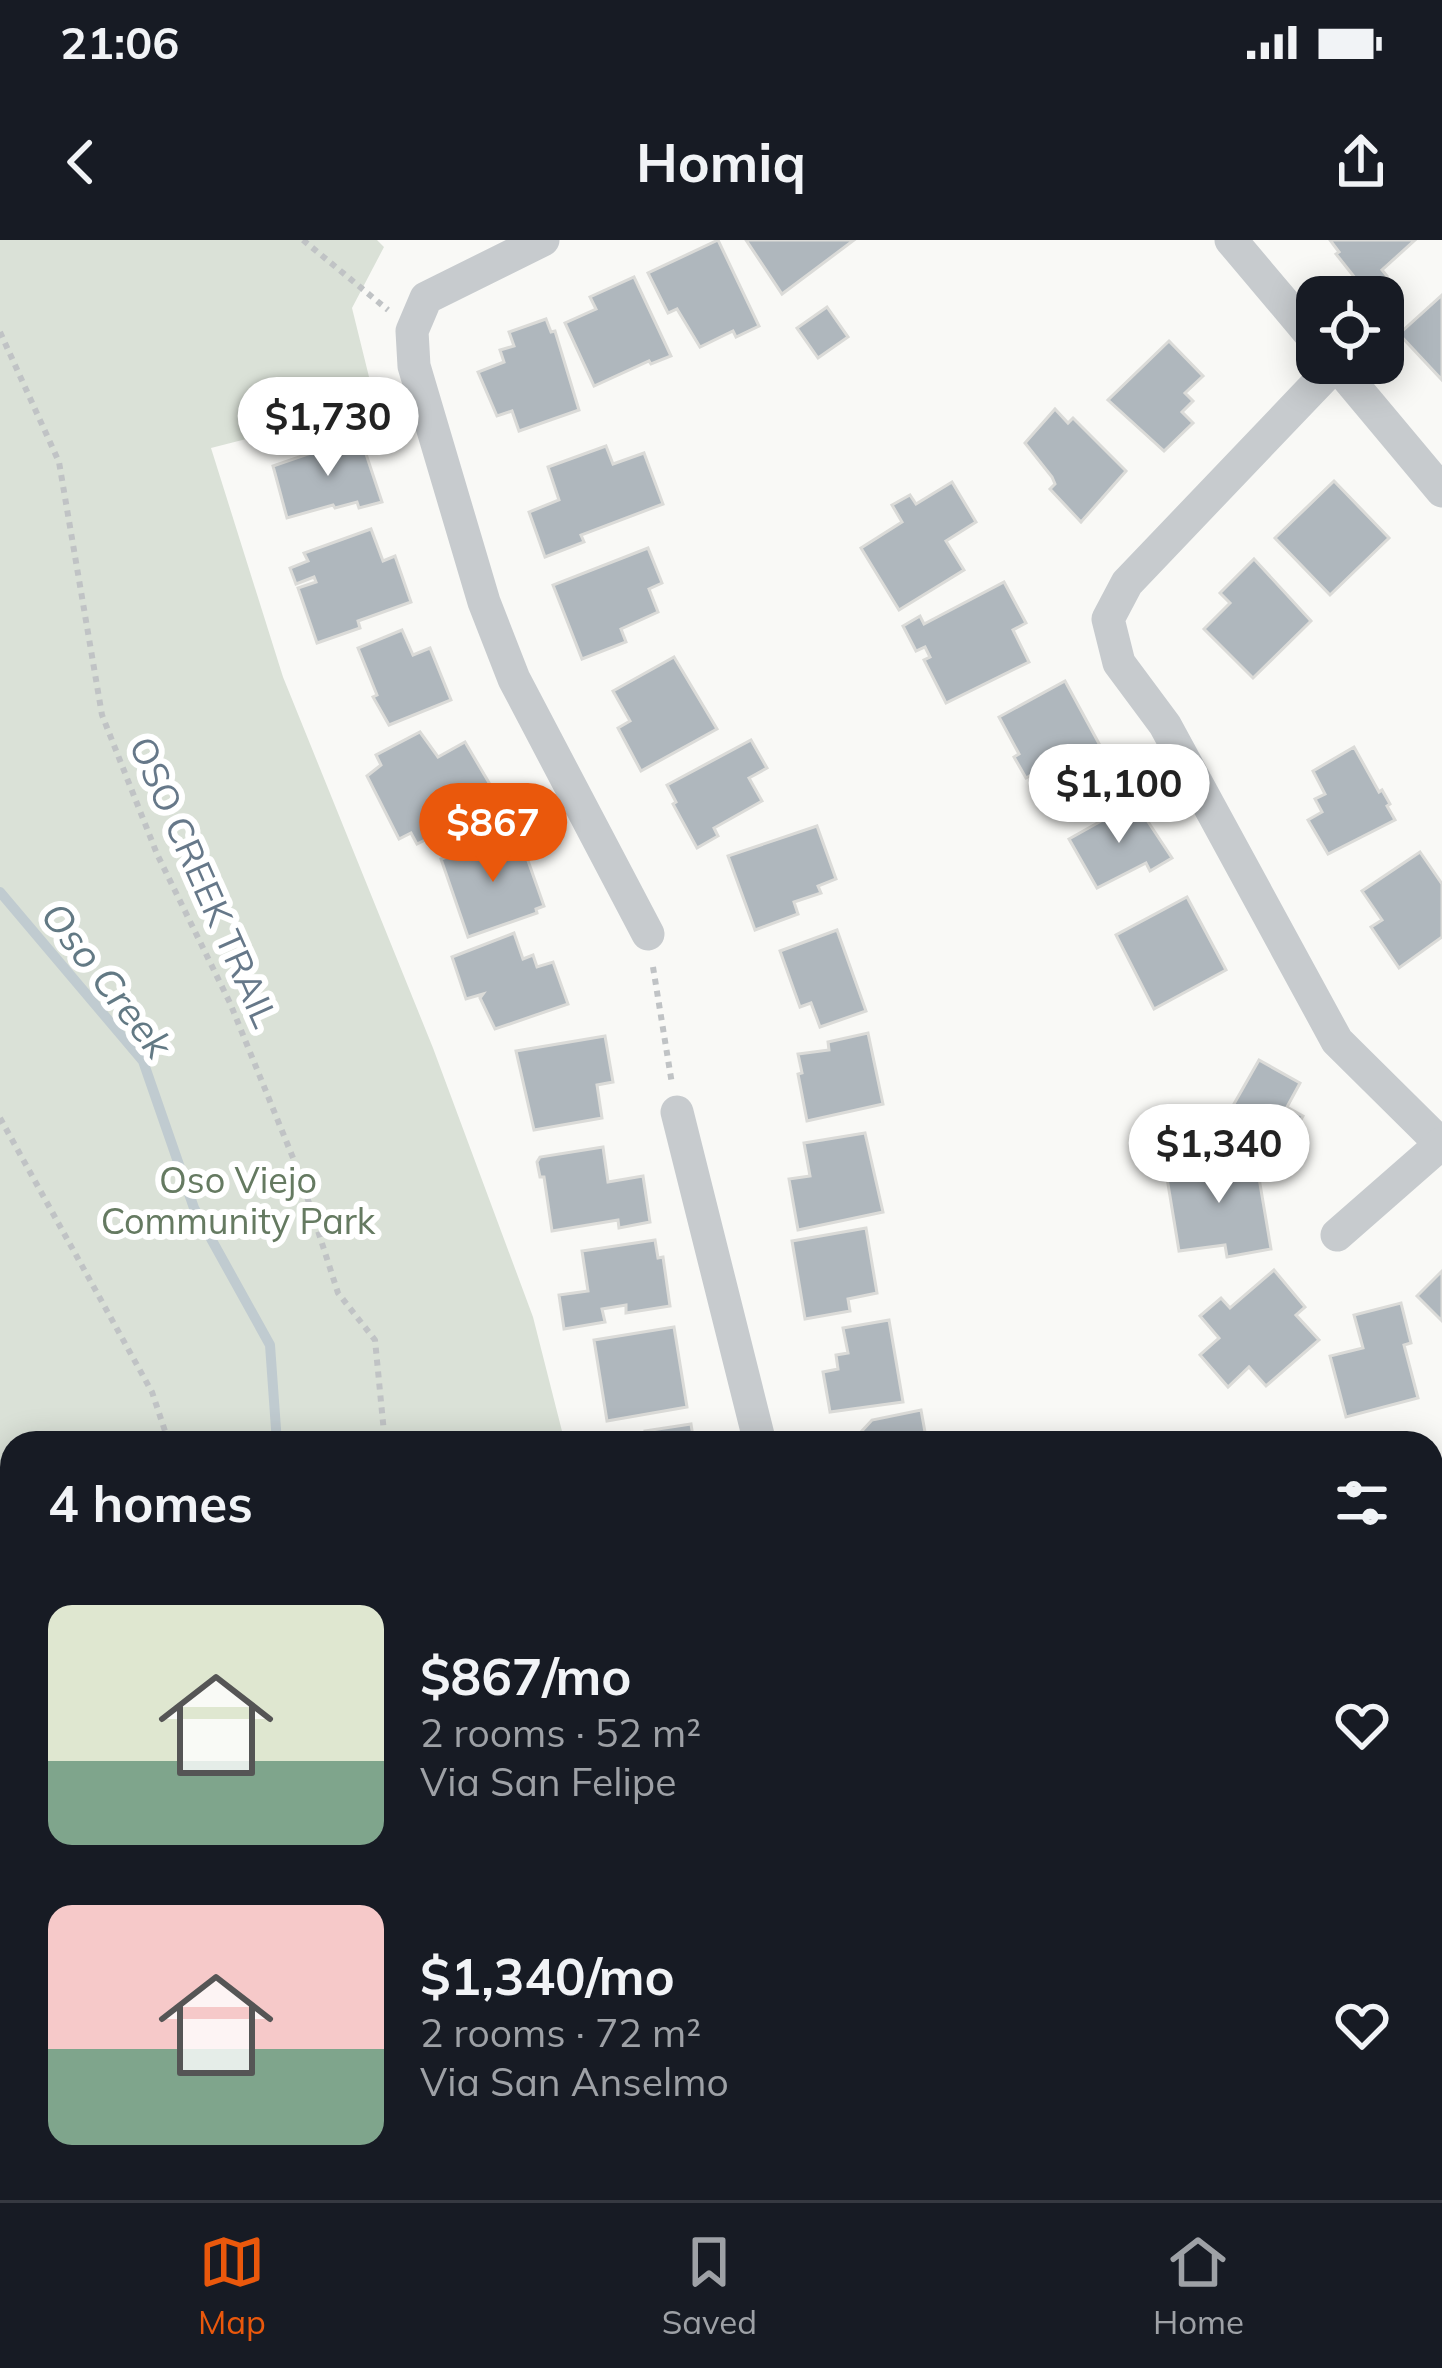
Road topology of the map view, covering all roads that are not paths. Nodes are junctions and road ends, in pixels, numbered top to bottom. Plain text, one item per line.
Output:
1 (543, 240) edge
2 (1231, 240) edge
3 (1296, 317) edge
4 (1316, 384) edge
5 (1353, 384) edge
6 (1442, 491) edge
7 (648, 934) road end
8 (677, 1112) road end
9 (1442, 1145) edge
10 (1337, 1234) dead end
11 (757, 1431) edge

1 - 7 street
2 - 3 street
4 - 9 street
5 - 6 street
8 - 11 street
9 - 10 street

